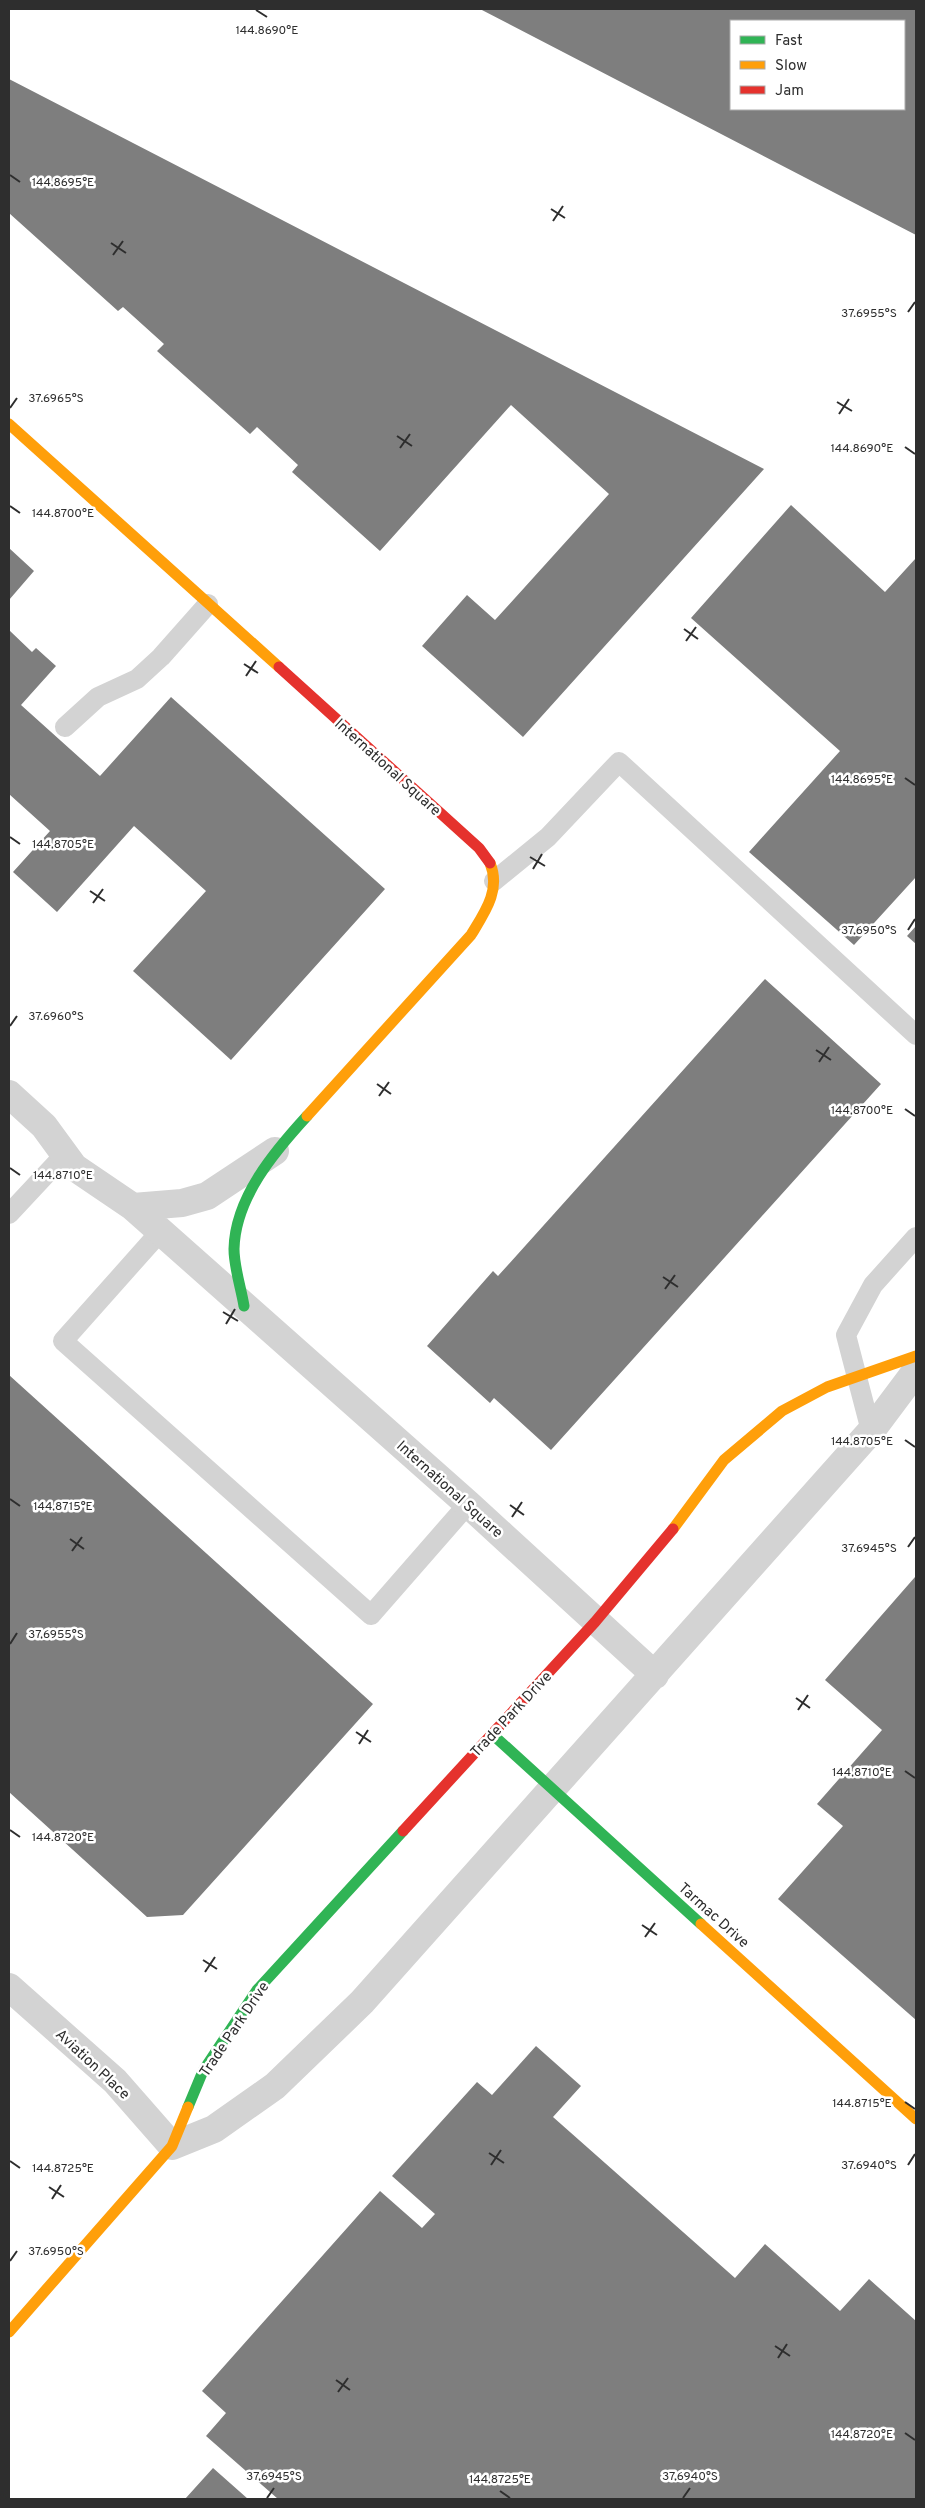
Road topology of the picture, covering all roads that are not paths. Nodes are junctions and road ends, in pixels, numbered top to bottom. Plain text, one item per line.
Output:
1 (9, 424) edge
2 (208, 604) junction
3 (65, 726) dead end
4 (494, 881) junction
5 (916, 1035) edge
6 (9, 1094) edge
7 (275, 1151) junction
8 (65, 1154) junction
9 (133, 1207) junction
10 (9, 1214) edge
11 (160, 1232) junction
12 (916, 1237) edge
13 (244, 1306) junction
14 (916, 1356) edge
15 (916, 1371) edge
16 (858, 1377) junction
17 (871, 1431) junction
18 (468, 1504) junction
19 (596, 1622) junction
20 (655, 1675) junction
21 (492, 1734) junction
22 (553, 1790) junction
23 (9, 1987) edge
24 (916, 2119) edge
25 (172, 2146) junction
26 (9, 2332) edge

1 - 2 street, International Square
2 - 3 lane
2 - 4 street, International Square
4 - 5 lane
4 - 7 street
6 - 8 street, International Square
7 - 9 street
7 - 13 street
8 - 9 street, International Square
8 - 10 lane
9 - 11 street, International Square
11 - 13 street, International Square
11 - 18 lane
12 - 16 lane
13 - 18 street, International Square
14 - 16 street, Trade Park Drive
15 - 17 street, Trade Park Drive
16 - 17 lane
16 - 19 street, Trade Park Drive
17 - 20 street, Trade Park Drive
18 - 19 street, International Square
19 - 20 street, International Square
19 - 21 street, Trade Park Drive
20 - 22 street, Trade Park Drive
21 - 22 street, Tarmac Drive
21 - 25 street, Trade Park Drive
22 - 24 street, Tarmac Drive
22 - 25 street, Trade Park Drive
23 - 25 street, Aviation Place
25 - 26 street, Trade Park Drive

